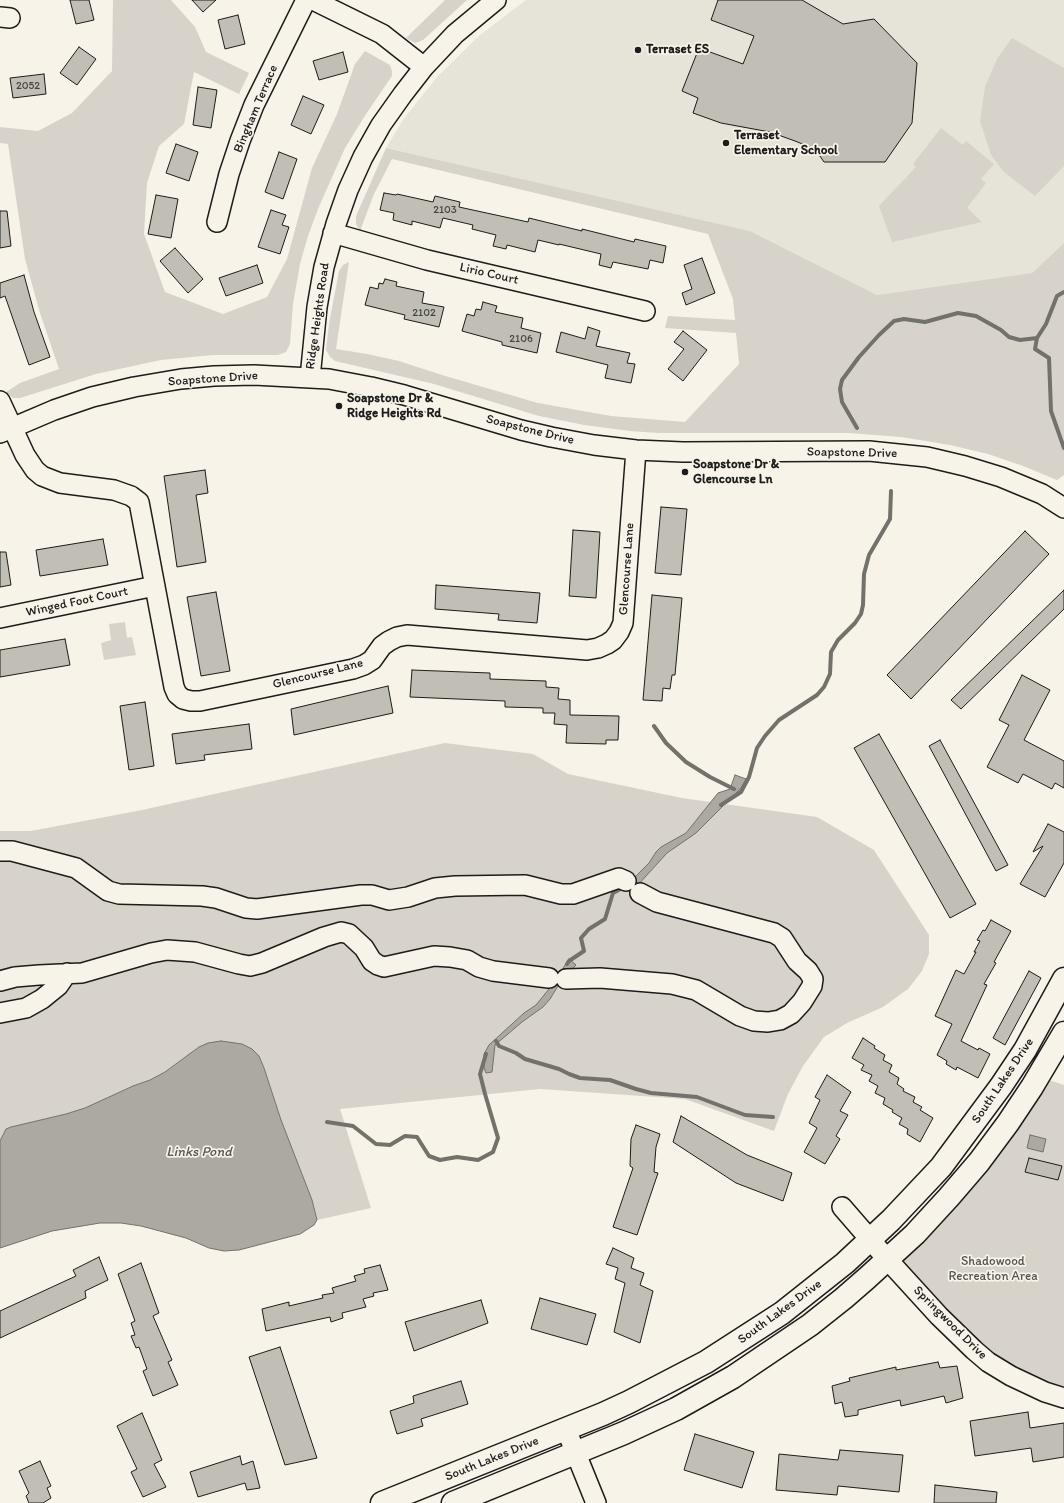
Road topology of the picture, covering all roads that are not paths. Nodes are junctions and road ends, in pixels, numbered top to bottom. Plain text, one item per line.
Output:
1 (306, 0) edge
2 (313, 0) edge
3 (496, 0) edge
4 (424, 67) junction
5 (217, 222) dead end
6 (333, 232) junction
7 (645, 311) dead end
8 (310, 378) junction
9 (0, 401) edge
10 (6, 430) edge
11 (636, 450) junction
12 (1064, 508) edge
13 (155, 586) junction
14 (0, 618) edge
15 (0, 851) edge
16 (67, 973) junction
17 (1064, 979) edge
18 (0, 981) edge
19 (0, 1013) edge
20 (1064, 1033) edge
21 (842, 1207) dead end
22 (870, 1240) junction
23 (887, 1259) junction
24 (1064, 1398) edge
25 (566, 1429) junction
26 (576, 1453) junction
27 (382, 1503) edge
28 (453, 1503) edge
29 (596, 1503) edge

1 - 5 street, Bingham Terrace
2 - 4 street
3 - 4 street, Ridge Heights Road
4 - 6 street, Ridge Heights Road
6 - 7 street, Lirio Court
6 - 8 street, Ridge Heights Road
8 - 10 street, Soapstone Drive
8 - 11 street, Soapstone Drive
9 - 10 street
10 - 13 street, Glencourse Lane
11 - 12 street, Soapstone Drive
11 - 13 street, Glencourse Lane
13 - 14 street, Winged Foot Court
15 - 16 street
16 - 18 street
16 - 19 street
17 - 22 main road, South Lakes Drive
20 - 23 main road, South Lakes Drive
21 - 22 street, Springwood Drive
22 - 23 street, Springwood Drive
22 - 25 main road, South Lakes Drive
23 - 24 street, Springwood Drive
23 - 26 main road, South Lakes Drive
25 - 26 street
25 - 27 main road, South Lakes Drive
26 - 28 main road, South Lakes Drive
26 - 29 street

